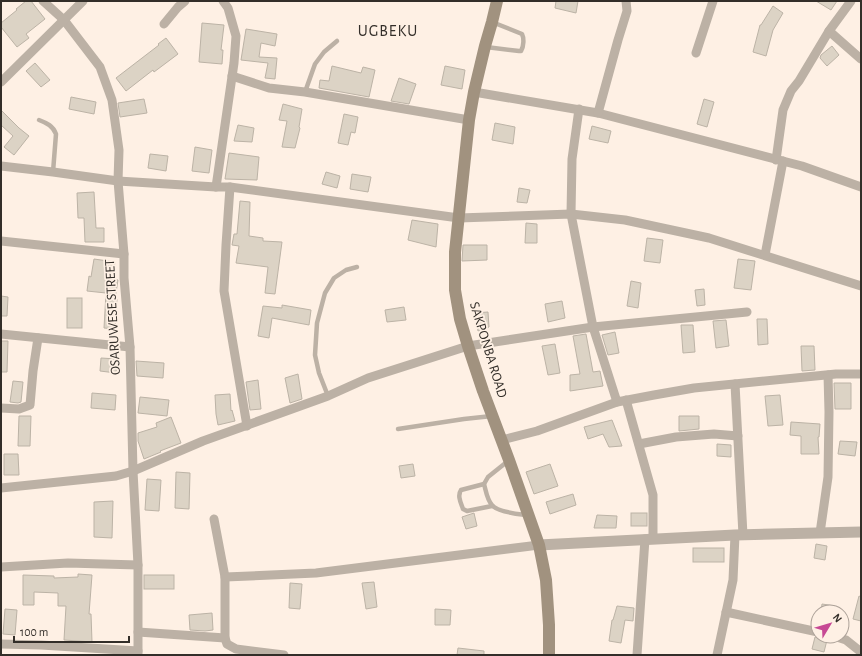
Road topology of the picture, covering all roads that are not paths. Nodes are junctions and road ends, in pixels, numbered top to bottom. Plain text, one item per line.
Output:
1 (43, 1) edge
2 (83, 1) edge
3 (185, 1) edge
4 (224, 1) edge
5 (497, 1) edge
6 (626, 1) edge
7 (713, 1) edge
8 (851, 1) edge
9 (64, 20) junction
10 (492, 22) junction
11 (164, 24) dead end
12 (829, 31) junction
13 (337, 41) dead end
14 (484, 46) junction
15 (696, 53) dead end
16 (861, 59) edge
17 (232, 76) junction
18 (3, 77) edge
19 (305, 92) junction
20 (474, 92) junction
21 (579, 109) junction
22 (598, 113) junction
23 (39, 120) dead end
24 (469, 120) junction
25 (779, 161) junction
26 (1, 166) edge
27 (53, 172) junction
28 (118, 182) junction
29 (216, 187) junction
30 (230, 187) junction
31 (861, 187) edge
32 (571, 214) junction
33 (459, 218) junction
34 (1, 241) edge
35 (124, 254) junction
36 (765, 255) junction
37 (357, 267) dead end
38 (861, 286) edge
39 (747, 312) dead end
40 (593, 327) junction
41 (1, 334) edge
42 (38, 338) junction
43 (468, 346) junction
44 (130, 347) junction
45 (861, 374) edge
46 (828, 375) junction
47 (735, 384) junction
48 (328, 396) junction
49 (622, 401) junction
50 (1, 408) edge
51 (493, 416) junction
52 (247, 426) junction
53 (398, 429) dead end
54 (738, 436) junction
55 (502, 440) junction
56 (639, 444) junction
57 (509, 460) junction
58 (133, 471) junction
59 (484, 484) junction
60 (1, 488) edge
61 (492, 506) junction
62 (528, 516) junction
63 (214, 519) dead end
64 (861, 532) edge
65 (820, 533) junction
66 (739, 535) junction
67 (649, 539) junction
68 (539, 545) junction
69 (138, 565) junction
70 (1, 567) edge
71 (225, 577) junction
72 (726, 612) junction
73 (810, 630) edge
74 (138, 632) junction
75 (225, 638) junction
76 (850, 643) edge
77 (1, 644) edge
78 (861, 652) edge
79 (138, 653) edge
80 (280, 655) edge
81 (549, 655) edge
82 (637, 655) edge
83 (717, 655) edge

1 - 9 street, OSARUWESE STREET
2 - 9 street
3 - 11 street
4 - 17 street
5 - 10 main road, SAKPONBA ROAD
6 - 22 street
7 - 15 street
8 - 12 street
9 - 18 street
9 - 28 street, OSARUWESE STREET
10 - 14 main road, SAKPONBA ROAD
10 - 14 lane
12 - 16 street
12 - 25 street
13 - 19 lane
14 - 20 main road, SAKPONBA ROAD
17 - 19 street
17 - 29 street
19 - 24 street
20 - 21 street
20 - 24 main road, SAKPONBA ROAD
21 - 22 street
21 - 32 street
22 - 25 street
23 - 27 lane
24 - 33 main road, SAKPONBA ROAD
25 - 31 street
25 - 36 street
26 - 27 street
27 - 28 street
28 - 29 street
28 - 35 street, OSARUWESE STREET
29 - 30 street
30 - 33 street
30 - 52 street
32 - 33 street
32 - 36 street
32 - 40 street
33 - 43 main road, SAKPONBA ROAD
34 - 35 street
35 - 44 street, OSARUWESE STREET
36 - 38 street
37 - 48 lane
39 - 40 street
40 - 43 street
40 - 49 street
41 - 42 street
42 - 44 street
42 - 50 street
43 - 48 street
43 - 51 main road, SAKPONBA ROAD
44 - 58 street, OSARUWESE STREET
45 - 46 street
46 - 47 street
46 - 65 street
47 - 49 street
47 - 54 street
48 - 52 street
49 - 55 street
49 - 56 street
51 - 53 lane
51 - 55 main road, SAKPONBA ROAD
52 - 58 street
54 - 56 street
54 - 66 street
55 - 57 main road, SAKPONBA ROAD
56 - 67 street
57 - 59 lane
57 - 62 main road, SAKPONBA ROAD
58 - 60 street
58 - 69 street, OSARUWESE STREET
59 - 61 lane
59 - 61 lane
61 - 62 lane
62 - 68 main road, SAKPONBA ROAD
63 - 71 street
64 - 65 street
65 - 66 street
66 - 67 street
66 - 72 street
67 - 68 street
67 - 82 street
68 - 71 street
68 - 81 main road, SAKPONBA ROAD
69 - 70 street
69 - 74 street, OSARUWESE STREET
71 - 75 street
72 - 73 street
72 - 83 street
74 - 75 street
74 - 79 street, OSARUWESE STREET
75 - 80 street
76 - 78 street
77 - 79 street

